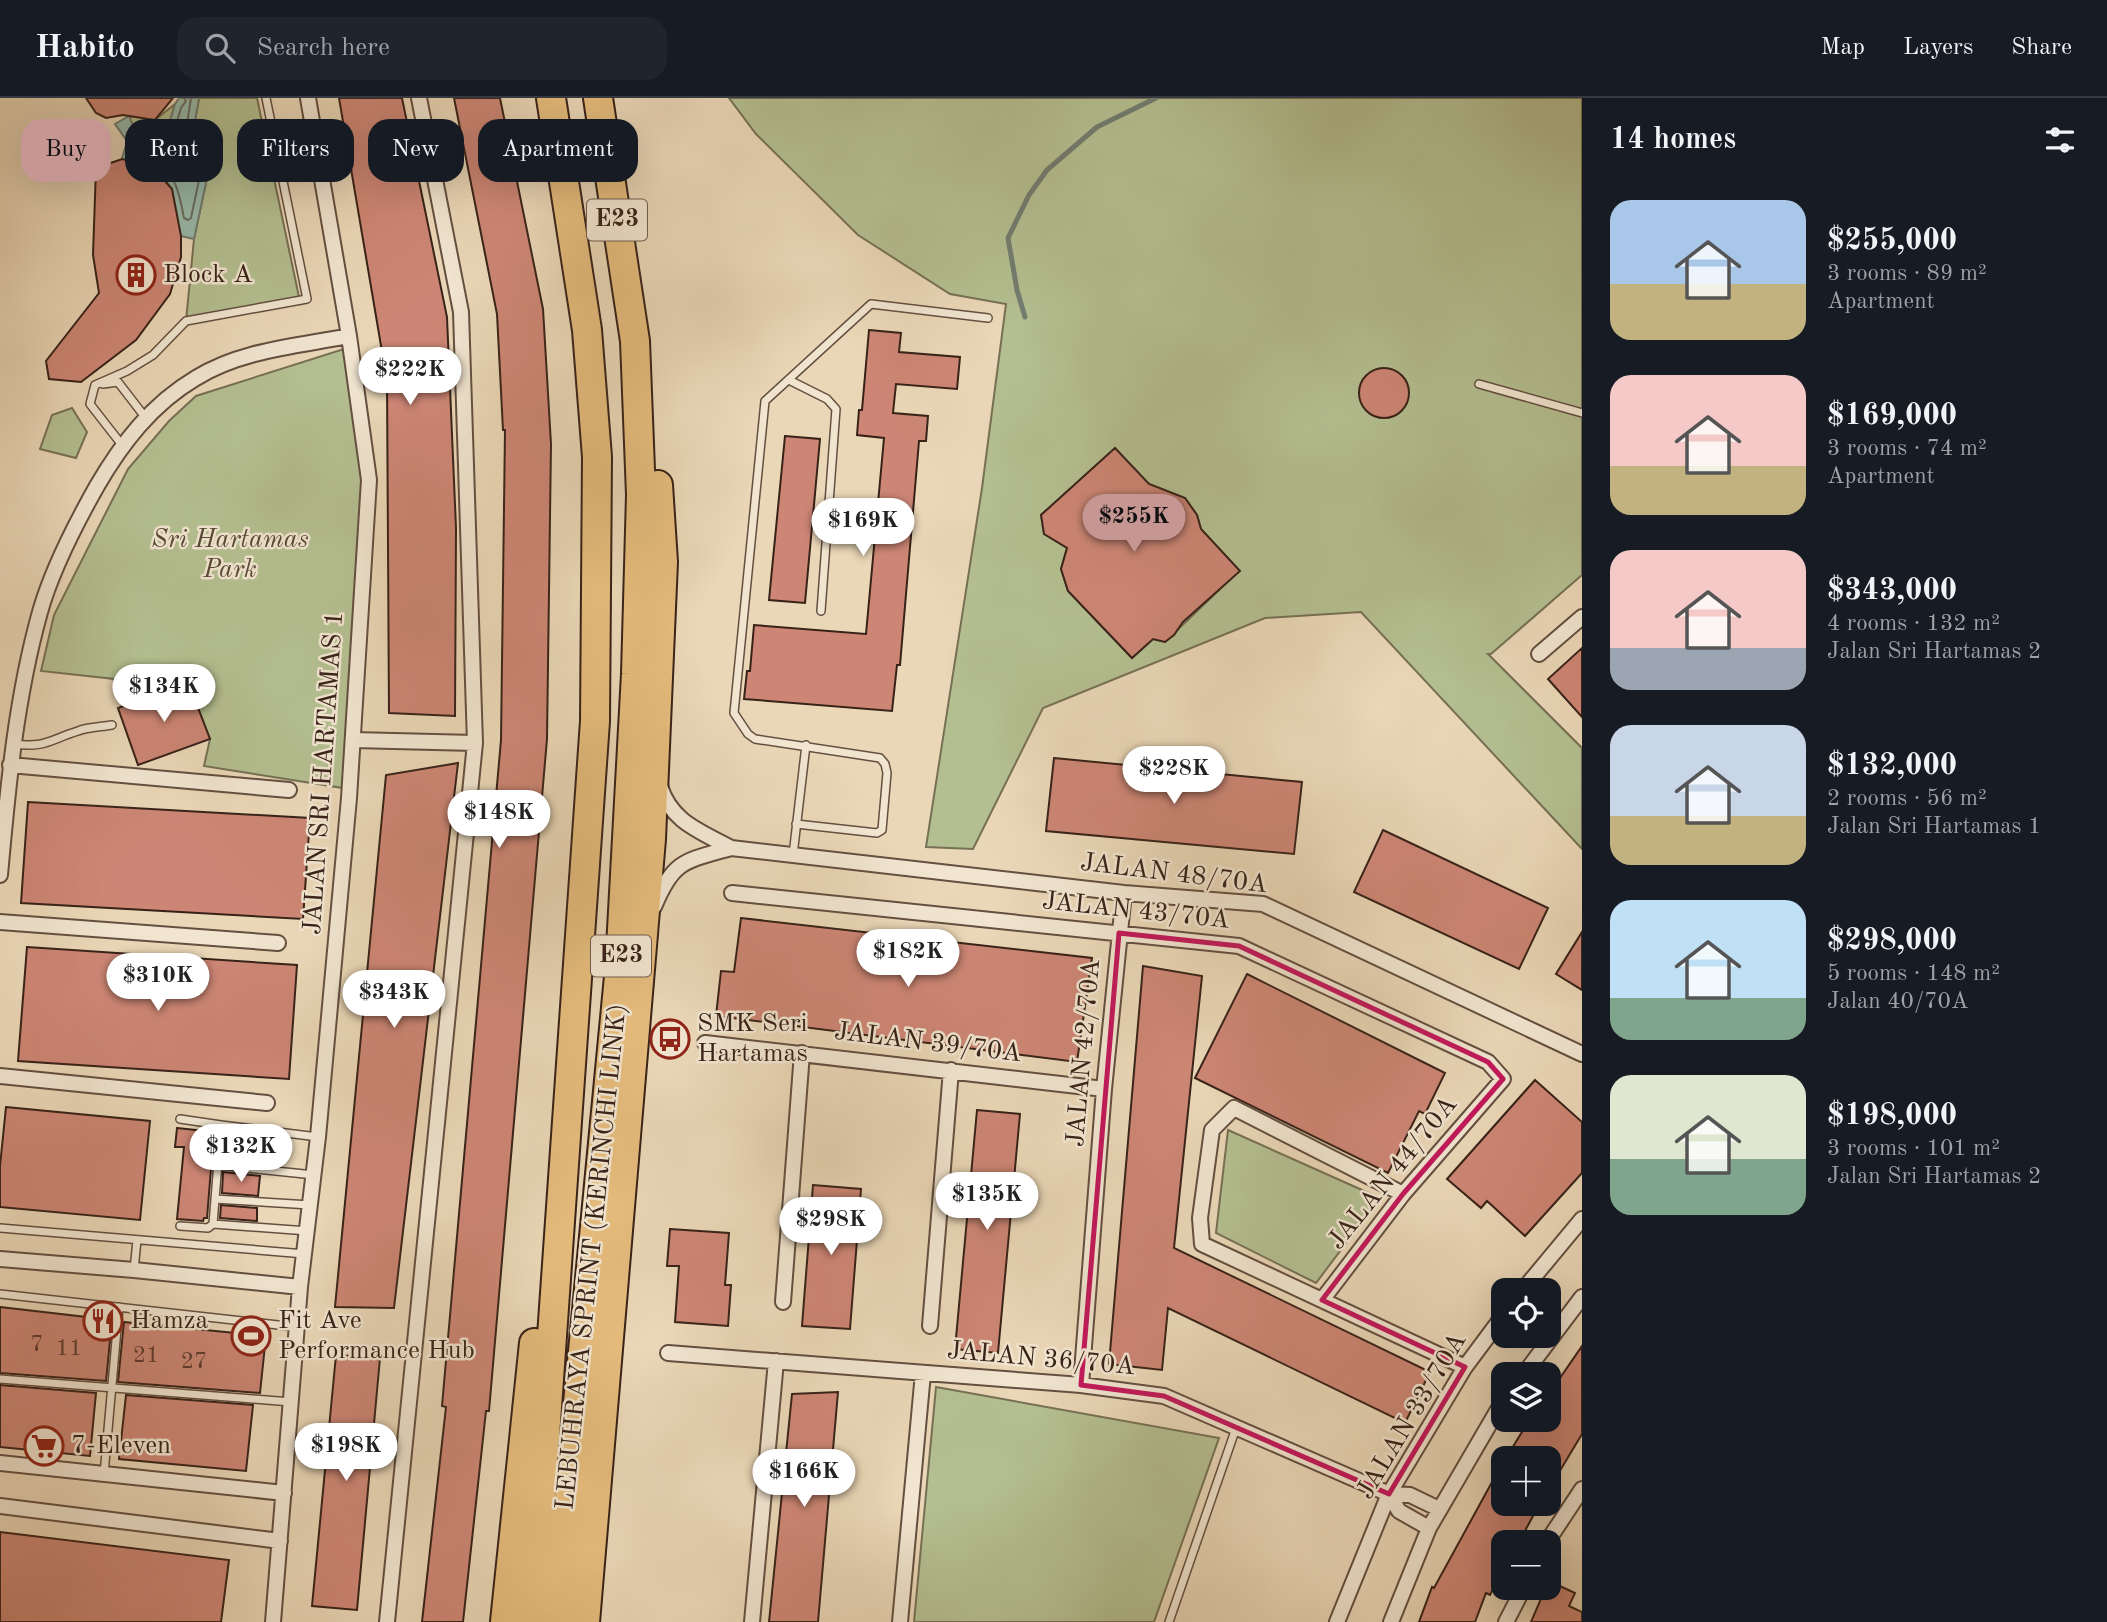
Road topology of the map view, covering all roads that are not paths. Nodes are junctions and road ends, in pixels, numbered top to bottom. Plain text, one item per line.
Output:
1 (266, 98) edge
2 (308, 98) edge
3 (419, 98) edge
4 (551, 98) edge
5 (598, 98) edge
6 (988, 317) dead end
7 (349, 336) junction
8 (635, 341) junction
9 (789, 380) junction
10 (1479, 384) dead end
11 (95, 385) junction
12 (1582, 413) edge
13 (145, 417) junction
14 (122, 445) junction
15 (821, 611) dead end
16 (1582, 617) edge
17 (1539, 654) dead end
18 (112, 725) dead end
19 (353, 740) junction
20 (475, 743) junction
21 (12, 744) junction
22 (806, 745) junction
23 (655, 758) junction
24 (10, 765) junction
25 (289, 790) dead end
26 (796, 824) junction
27 (731, 848) junction
28 (793, 855) junction
29 (586, 872) junction
30 (0, 875) edge
31 (732, 893) dead end
32 (1124, 893) junction
33 (0, 922) edge
34 (1119, 933) junction
35 (643, 942) junction
36 (278, 943) dead end
37 (705, 1043) dead end
38 (802, 1054) junction
39 (1582, 1054) edge
40 (951, 1070) junction
41 (0, 1076) edge
42 (1503, 1079) joint
43 (1104, 1089) junction
44 (267, 1103) dead end
45 (180, 1119) dead end
46 (221, 1125) junction
47 (318, 1137) junction
48 (218, 1165) junction
49 (314, 1175) junction
50 (1403, 1194) junction
51 (215, 1199) junction
52 (311, 1205) junction
53 (1582, 1219) edge
54 (213, 1224) junction
55 (180, 1226) dead end
56 (0, 1228) edge
57 (308, 1231) junction
58 (136, 1240) junction
59 (305, 1254) junction
60 (0, 1259) edge
61 (134, 1270) junction
62 (1532, 1278) edge
63 (300, 1287) junction
64 (0, 1294) edge
65 (1582, 1297) edge
66 (1322, 1300) junction
67 (783, 1302) dead end
68 (119, 1307) junction
69 (930, 1326) dead end
70 (296, 1327) junction
71 (1491, 1332) edge
72 (668, 1353) dead end
73 (776, 1361) junction
74 (1533, 1362) edge
75 (1465, 1367) junction
76 (923, 1373) junction
77 (0, 1379) edge
78 (1081, 1385) junction
79 (112, 1388) junction
80 (291, 1402) junction
81 (1491, 1421) edge
82 (1236, 1428) junction
83 (0, 1463) edge
84 (104, 1474) junction
85 (1582, 1489) edge
86 (284, 1493) junction
87 (1389, 1494) junction
88 (0, 1506) edge
89 (1438, 1509) junction
90 (1429, 1528) junction
91 (1555, 1530) edge
92 (280, 1541) junction
93 (550, 1563) junction
94 (1517, 1600) edge
95 (273, 1622) edge
96 (387, 1622) edge
97 (505, 1622) edge
98 (532, 1622) edge
99 (557, 1622) edge
100 (585, 1622) edge
101 (752, 1622) edge
102 (900, 1622) edge
103 (1169, 1622) edge
104 (1337, 1622) edge
105 (1391, 1622) edge
106 (1506, 1622) edge

1 - 11 lane
2 - 7 street, JALAN SRI HARTAMAS 1
3 - 20 street
4 - 29 highway, LEBUHRAYA SPRINT (KERINCHI LINK) / E23
5 - 8 highway, LEBUHRAYA SPRINT (KERINCHI LINK) / E23
6 - 9 lane
7 - 13 street
7 - 19 street, JALAN SRI HARTAMAS 1
8 - 23 highway
8 - 93 highway, LEBUHRAYA SPRINT (KERINCHI LINK) / E23
9 - 15 lane
9 - 22 lane
10 - 12 lane
11 - 13 lane
11 - 14 lane
13 - 14 street
14 - 21 street
16 - 17 street
18 - 21 lane
19 - 20 street
19 - 47 street, JALAN SRI HARTAMAS 1
20 - 96 street
21 - 24 street
22 - 26 lane
22 - 26 lane
23 - 27 street, JALAN 48/70A
23 - 35 highway
24 - 25 street
24 - 30 street
26 - 28 lane
27 - 28 street, JALAN 48/70A
27 - 35 street, JALAN 48/70A
28 - 32 street, JALAN 48/70A
29 - 93 highway, LEBUHRAYA SPRINT (KERINCHI LINK) / E23
29 - 97 highway
31 - 34 street, JALAN 43/70A
32 - 34 street, JALAN 42/70A
32 - 39 street, JALAN 48/70A
33 - 36 street
34 - 42 street, JALAN 43/70A
34 - 43 street, JALAN 42/70A
35 - 100 highway
37 - 38 street, JALAN 39/70A
38 - 40 street, JALAN 39/70A
38 - 67 street
40 - 43 street, JALAN 39/70A
40 - 69 street
41 - 44 street
42 - 50 street, JALAN 44/70A
43 - 78 street, JALAN 42/70A
45 - 46 lane
46 - 47 lane
46 - 48 lane
47 - 49 street, JALAN SRI HARTAMAS 1
48 - 49 lane
48 - 51 lane
49 - 52 street, JALAN SRI HARTAMAS 1
50 - 66 street, JALAN 44/70A
50 - 66 street
51 - 52 lane
51 - 54 lane
52 - 57 street, JALAN SRI HARTAMAS 1
53 - 62 street
54 - 55 lane
54 - 57 lane
56 - 58 lane
57 - 59 street, JALAN SRI HARTAMAS 1
58 - 59 lane
58 - 61 lane
59 - 63 street, JALAN SRI HARTAMAS 1
60 - 61 street
61 - 63 street
63 - 70 street, JALAN SRI HARTAMAS 1
64 - 68 lane
65 - 74 street
66 - 75 street
68 - 70 lane
68 - 79 lane
70 - 80 street, JALAN SRI HARTAMAS 1
71 - 75 street, JALAN 33/70A
72 - 73 street, JALAN 36/70A
73 - 76 street, JALAN 36/70A
73 - 101 street
75 - 87 street, JALAN 33/70A
76 - 78 street, JALAN 36/70A
76 - 102 street
77 - 79 lane
78 - 82 street, JALAN 36/70A
79 - 80 lane
79 - 84 lane
80 - 86 street, JALAN SRI HARTAMAS 1
81 - 89 street
82 - 87 street, JALAN 36/70A
82 - 103 lane
83 - 84 street
84 - 86 street
85 - 91 street
86 - 92 street, JALAN SRI HARTAMAS 1
87 - 89 street, JALAN 36/70A
87 - 90 street, JALAN 36/70A
87 - 104 street, JALAN 33/70A
88 - 92 street
89 - 90 street
90 - 105 street
92 - 95 street, JALAN SRI HARTAMAS 1
93 - 98 highway, LEBUHRAYA SPRINT (KERINCHI LINK) / E23
93 - 99 highway, LEBUHRAYA SPRINT (KERINCHI LINK) / E23
94 - 106 street

